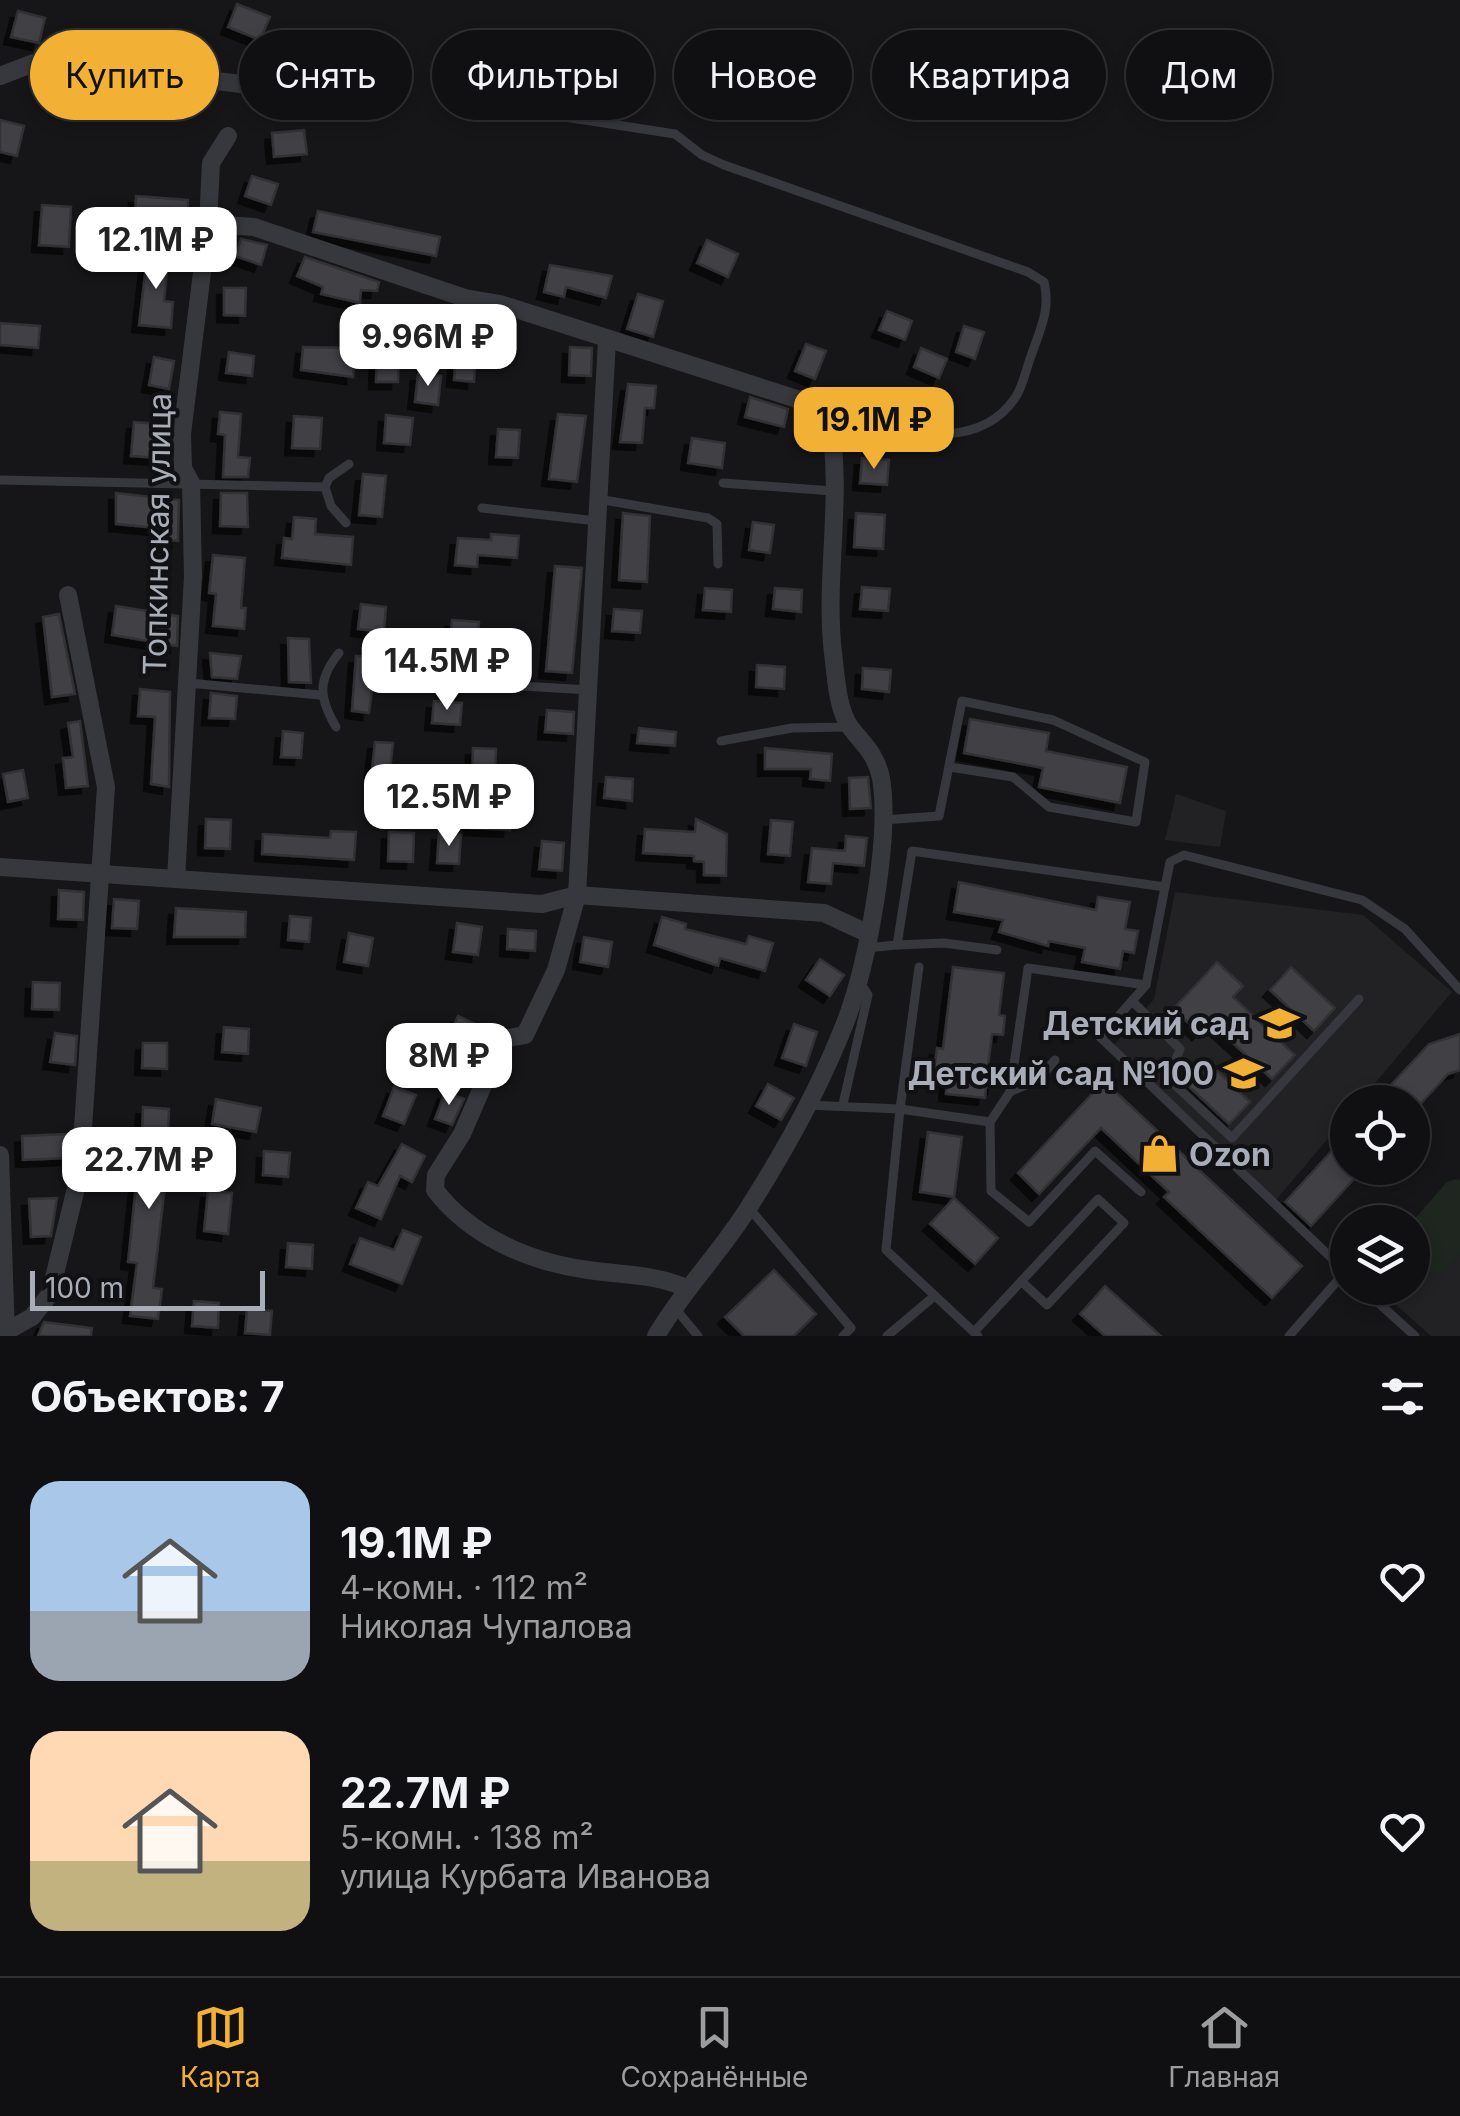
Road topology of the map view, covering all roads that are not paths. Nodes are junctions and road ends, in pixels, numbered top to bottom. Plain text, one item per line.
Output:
1 (0, 76) edge
2 (239, 84) edge
3 (585, 120) edge
4 (228, 136) dead end
5 (208, 224) junction
6 (607, 340) junction
7 (829, 418) junction
8 (349, 464) dead end
9 (0, 480) edge
10 (192, 483) junction
11 (723, 483) dead end
12 (325, 487) junction
13 (833, 491) junction
14 (598, 500) junction
15 (482, 508) dead end
16 (597, 522) junction
17 (346, 523) dead end
18 (718, 564) dead end
19 (68, 595) dead end
20 (339, 653) dead end
21 (186, 682) junction
22 (468, 683) dead end
23 (591, 690) junction
24 (320, 695) junction
25 (336, 727) dead end
26 (850, 727) junction
27 (721, 741) dead end
28 (950, 767) junction
29 (883, 820) junction
30 (0, 867) edge
31 (101, 874) junction
32 (176, 879) junction
33 (1166, 887) junction
34 (578, 895) junction
35 (865, 940) junction
36 (898, 945) junction
37 (996, 950) dead end
38 (920, 967) dead end
39 (856, 976) junction
40 (1146, 985) junction
41 (1460, 990) edge
42 (1359, 999) dead end
43 (1132, 1001) junction
44 (1056, 1060) dead end
45 (1010, 1092) junction
46 (843, 1104) junction
47 (804, 1106) junction
48 (900, 1109) junction
49 (990, 1122) junction
50 (0, 1155) edge
51 (1140, 1192) dead end
52 (749, 1208) junction
53 (1330, 1258) edge
54 (1021, 1281) junction
55 (686, 1288) junction
56 (1330, 1291) edge
57 (932, 1298) junction
58 (1381, 1305) edge
59 (673, 1306) junction
60 (7, 1334) edge
61 (976, 1334) edge
62 (656, 1336) edge
63 (698, 1336) edge
64 (844, 1336) edge
65 (888, 1336) edge
66 (1289, 1336) edge
67 (1415, 1336) edge

1 - 2 street
3 - 7 lane
4 - 5 street, Топкинская улица
5 - 6 street
5 - 10 street, Топкинская улица
6 - 7 street
6 - 14 street
7 - 13 street
8 - 12 lane
9 - 10 lane
10 - 12 lane
10 - 21 street, Топкинская улица
11 - 13 lane
12 - 17 lane
13 - 26 street
14 - 16 street
14 - 18 lane
15 - 16 lane
16 - 23 street
19 - 31 street
20 - 24 lane
21 - 24 lane
21 - 32 street, Топкинская улица
22 - 23 lane
23 - 34 street
24 - 25 lane
26 - 27 lane
26 - 29 street
28 - 28 lane
28 - 29 lane
29 - 35 street
30 - 31 street
31 - 32 street
31 - 60 street
32 - 34 street
33 - 36 lane
33 - 40 lane
33 - 41 lane
34 - 35 street
34 - 55 street
35 - 36 lane
35 - 39 street
36 - 37 lane
38 - 48 lane
39 - 46 lane
39 - 47 street
40 - 43 lane
40 - 45 lane
42 - 43 lane
43 - 53 lane
44 - 45 lane
45 - 49 lane
46 - 47 lane
46 - 48 lane
47 - 52 street
48 - 49 lane
48 - 57 lane
49 - 51 lane
50 - 60 street
52 - 55 street
52 - 64 lane
54 - 54 lane
54 - 61 lane
55 - 59 street
56 - 66 lane
57 - 61 lane
57 - 65 lane
58 - 67 lane
59 - 62 street
59 - 63 lane

